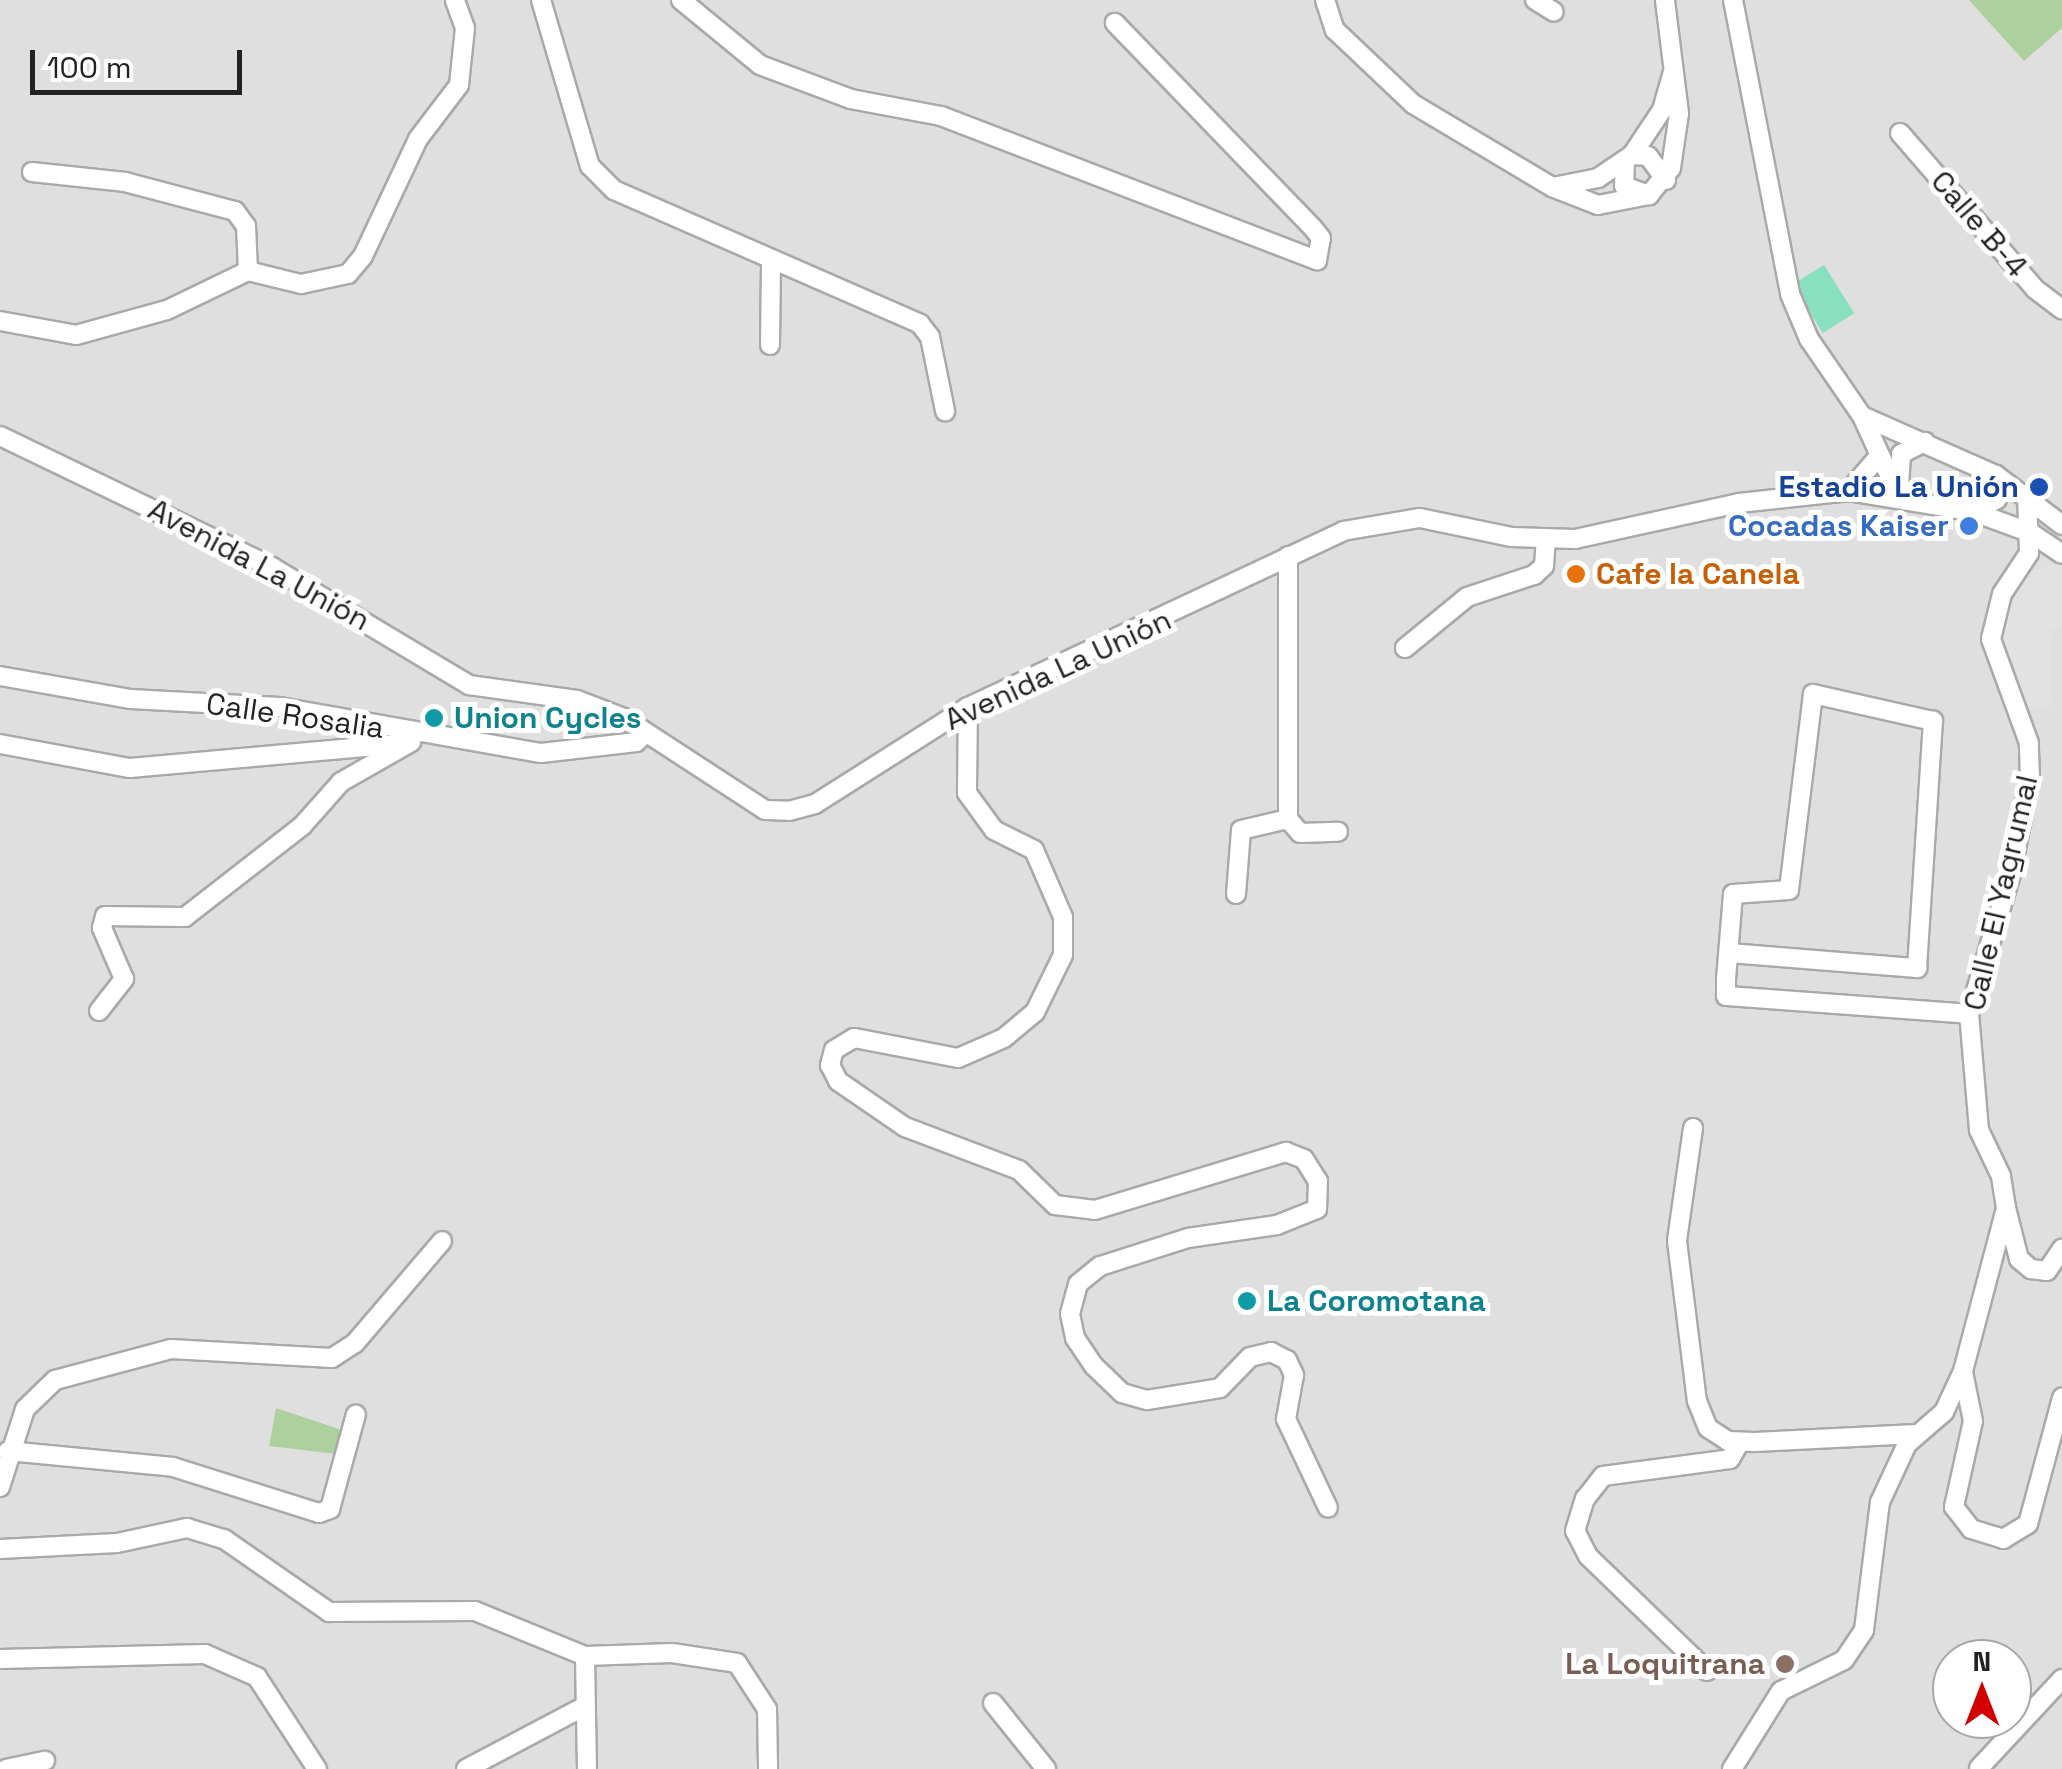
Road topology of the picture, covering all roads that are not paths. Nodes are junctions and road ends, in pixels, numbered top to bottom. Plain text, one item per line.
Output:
1 (455, 0) edge
2 (541, 0) edge
3 (681, 0) edge
4 (1325, 0) edge
5 (1535, 0) edge
6 (1665, 0) edge
7 (1733, 0) edge
8 (1554, 12) dead end
9 (1115, 23) dead end
10 (1675, 62) junction
11 (1900, 133) dead end
12 (1629, 158) junction
13 (32, 172) dead end
14 (1666, 180) junction
15 (1552, 187) junction
16 (1649, 195) junction
17 (771, 262) junction
18 (248, 271) junction
19 (0, 306) edge
20 (2062, 309) edge
21 (0, 321) edge
22 (20, 329) junction
23 (770, 344) dead end
24 (945, 411) dead end
25 (1862, 416) junction
26 (0, 436) edge
27 (1925, 442) junction
28 (1879, 456) junction
29 (1996, 474) junction
30 (1850, 490) junction
31 (1904, 492) junction
32 (2027, 494) junction
33 (1974, 512) junction
34 (2062, 524) edge
35 (2032, 533) junction
36 (1546, 540) junction
37 (2062, 554) edge
38 (1288, 556) junction
39 (1405, 648) dead end
40 (0, 676) edge
41 (968, 707) junction
42 (646, 732) junction
43 (438, 737) junction
44 (410, 742) junction
45 (0, 744) edge
46 (1288, 818) junction
47 (1338, 832) dead end
48 (1236, 894) dead end
49 (1728, 954) junction
50 (99, 1011) dead end
51 (1969, 1014) junction
52 (1693, 1128) dead end
53 (2006, 1208) junction
54 (442, 1241) dead end
55 (2062, 1249) edge
56 (1962, 1372) junction
57 (2062, 1398) edge
58 (356, 1414) dead end
59 (1917, 1434) junction
60 (1740, 1442) junction
61 (8, 1451) junction
62 (0, 1487) edge
63 (1328, 1508) dead end
64 (0, 1549) edge
65 (586, 1656) junction
66 (0, 1660) edge
67 (1707, 1671) dead end
68 (2062, 1680) edge
69 (993, 1703) dead end
70 (586, 1706) junction
71 (45, 1761) dead end
72 (1979, 1768) edge
73 (6, 1769) edge
74 (317, 1769) edge
75 (466, 1769) edge
76 (587, 1769) edge
77 (768, 1769) edge
78 (1046, 1769) edge
79 (1732, 1769) edge

1 - 18 street
2 - 17 street
3 - 9 street
4 - 15 street
5 - 8 street
6 - 10 street
7 - 25 street
10 - 12 street
10 - 14 street
11 - 20 street, Calle B-4
12 - 14 street
12 - 15 street
12 - 16 street
13 - 18 street
14 - 16 street
15 - 16 street
17 - 23 street
17 - 24 street
18 - 22 street
19 - 22 street
21 - 22 street
25 - 27 street
25 - 28 street
26 - 42 street, Avenida La Unión
27 - 29 street
27 - 31 street
28 - 30 street
28 - 31 street
29 - 32 street
29 - 33 street
30 - 31 street, Avenida La Unión
30 - 36 street, Avenida La Unión
31 - 33 street, Avenida La Unión
32 - 34 street
32 - 35 street
33 - 35 street, Avenida La Unión
35 - 37 street, Avenida La Unión
35 - 51 street, Calle El Yagrumal
36 - 38 street, Avenida La Unión
36 - 39 street
38 - 41 street, Avenida La Unión
38 - 46 street
40 - 43 street, Calle Rosalia
41 - 42 street, Avenida La Unión
41 - 63 street
42 - 43 street, Calle Rosalia
43 - 44 street
44 - 45 street
44 - 50 street
46 - 47 street
46 - 48 street
49 - 49 street
49 - 51 street
51 - 53 street, Calle El Yagrumal
52 - 60 street
53 - 55 street
53 - 56 street, Calle El Yagrumal
54 - 61 street
56 - 57 street
56 - 59 street, Calle El Yagrumal
58 - 61 street
59 - 60 street
59 - 79 street, Calle El Yagrumal
60 - 67 street
61 - 62 street
64 - 65 street
65 - 70 street
65 - 77 street
66 - 74 street
68 - 72 street
69 - 78 street
70 - 75 street
70 - 76 street
71 - 73 street

